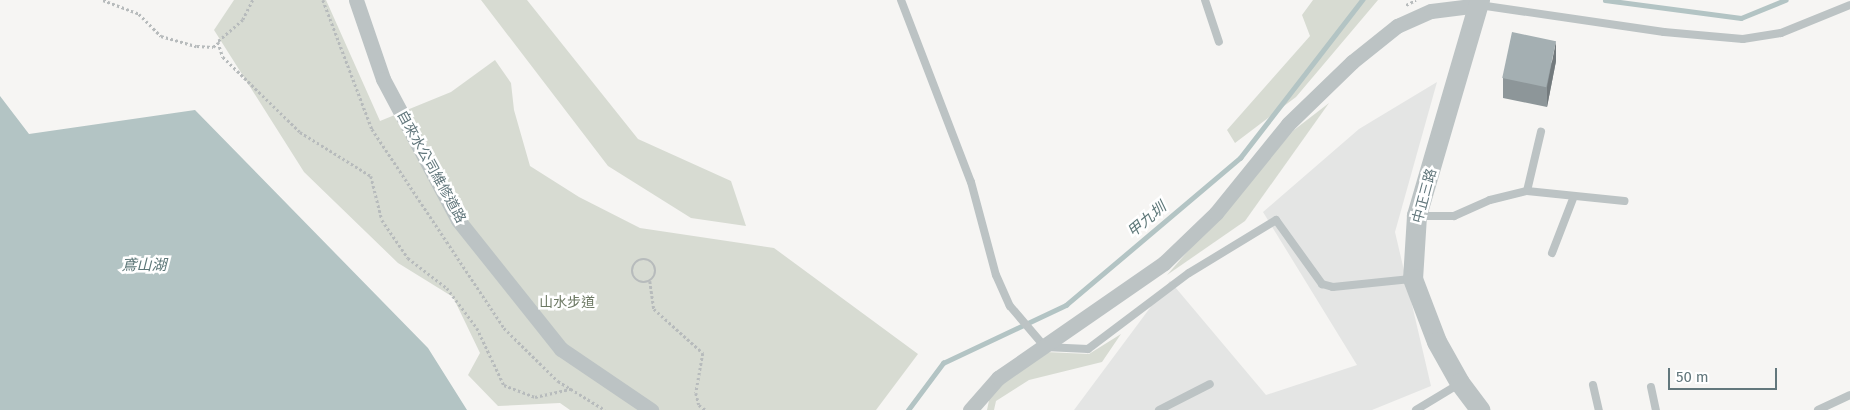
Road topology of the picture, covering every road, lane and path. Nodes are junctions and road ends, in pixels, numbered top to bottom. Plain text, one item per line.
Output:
1 (102, 0) edge
2 (253, 0) edge
3 (356, 0) edge
4 (901, 0) edge
5 (1205, 0) edge
6 (1416, 0) edge
7 (1479, 3) edge
8 (1850, 5) edge
9 (1402, 8) dead end
10 (218, 42) junction
11 (1219, 42) dead end
12 (1541, 132) dead end
13 (1527, 191) junction
14 (1574, 196) junction
15 (1624, 201) dead end
16 (1417, 216) junction
17 (1552, 253) dead end
18 (1413, 279) junction
19 (650, 281) junction
20 (1045, 347) junction
21 (1460, 383) junction
22 (1210, 384) dead end
23 (1593, 385) dead end
24 (1651, 387) dead end
25 (571, 389) dead end
26 (1850, 395) edge
27 (651, 410) edge
28 (706, 410) edge
29 (970, 410) edge
30 (1160, 410) edge
31 (1416, 410) edge
32 (1480, 410) edge
33 (1599, 410) edge
34 (1656, 410) edge
35 (1818, 410) edge

1 - 10 path
2 - 10 path
3 - 27 street, 自來水公司維修道路
4 - 20 lane
5 - 11 lane
6 - 9 path
7 - 8 lane
7 - 16 street, 中正三路
7 - 20 street
10 - 25 path
12 - 13 lane
13 - 14 lane
13 - 16 lane
14 - 15 lane
14 - 17 lane
16 - 18 street, 中正三路
18 - 20 lane
18 - 21 street, 中正三路
19 - 19 path
19 - 28 path
20 - 29 street
21 - 31 lane
21 - 32 street, 中正三路
22 - 30 lane
23 - 33 lane
24 - 34 lane
26 - 35 lane

